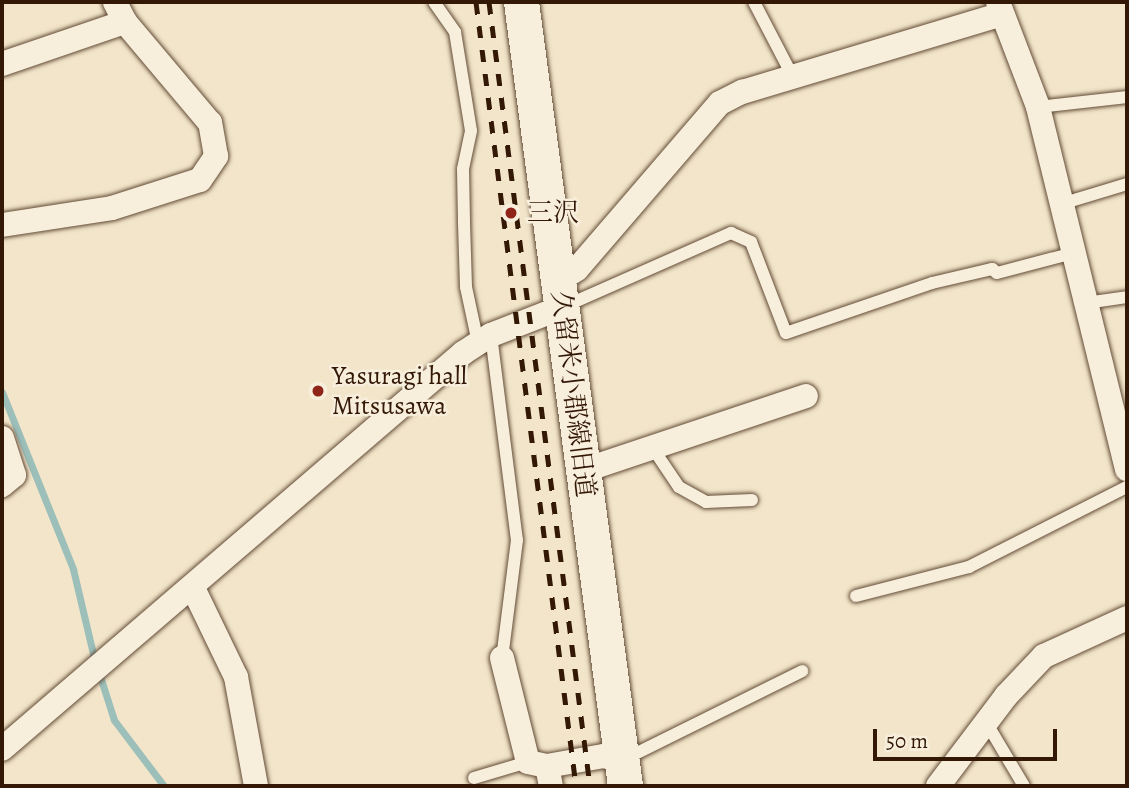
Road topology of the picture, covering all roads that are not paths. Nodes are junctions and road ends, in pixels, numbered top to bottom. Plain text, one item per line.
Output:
1 (434, 2) edge
2 (522, 2) edge
3 (754, 2) edge
4 (1000, 8) edge
5 (120, 12) edge
6 (2, 64) edge
7 (793, 76) junction
8 (1127, 97) edge
9 (1038, 107) junction
10 (1127, 184) edge
11 (1061, 204) junction
12 (2, 225) edge
13 (1073, 253) junction
14 (561, 294) junction
15 (1127, 297) edge
16 (1086, 303) junction
17 (484, 339) junction
18 (806, 397) dead end
19 (2, 438) edge
20 (652, 447) junction
21 (1127, 469) edge
22 (582, 471) junction
23 (2, 485) edge
24 (1127, 486) edge
25 (752, 500) dead end
26 (193, 588) junction
27 (856, 596) dead end
28 (1127, 618) edge
29 (502, 658) joint
30 (802, 671) dead end
31 (986, 722) junction
32 (2, 750) edge
33 (542, 772) edge
34 (623, 774) edge
35 (474, 778) dead end
36 (256, 786) edge
37 (938, 786) edge
38 (1024, 786) edge

1 - 17 lane
2 - 14 street, 久留米小郡線旧道
3 - 7 lane
4 - 7 street
4 - 9 street
5 - 6 street
5 - 12 street
7 - 14 street
8 - 9 lane
9 - 11 street
10 - 11 lane
11 - 13 street
13 - 14 lane
13 - 16 street
14 - 17 street
14 - 22 street, 久留米小郡線旧道
15 - 16 lane
16 - 21 street
17 - 26 street
17 - 29 lane
18 - 20 street
19 - 23 street
20 - 22 street
20 - 25 lane
22 - 34 street, 久留米小郡線旧道
24 - 27 lane
26 - 32 street
26 - 36 street
28 - 31 street
29 - 33 street
30 - 34 lane
31 - 37 street
31 - 38 lane
33 - 34 street
33 - 35 lane

